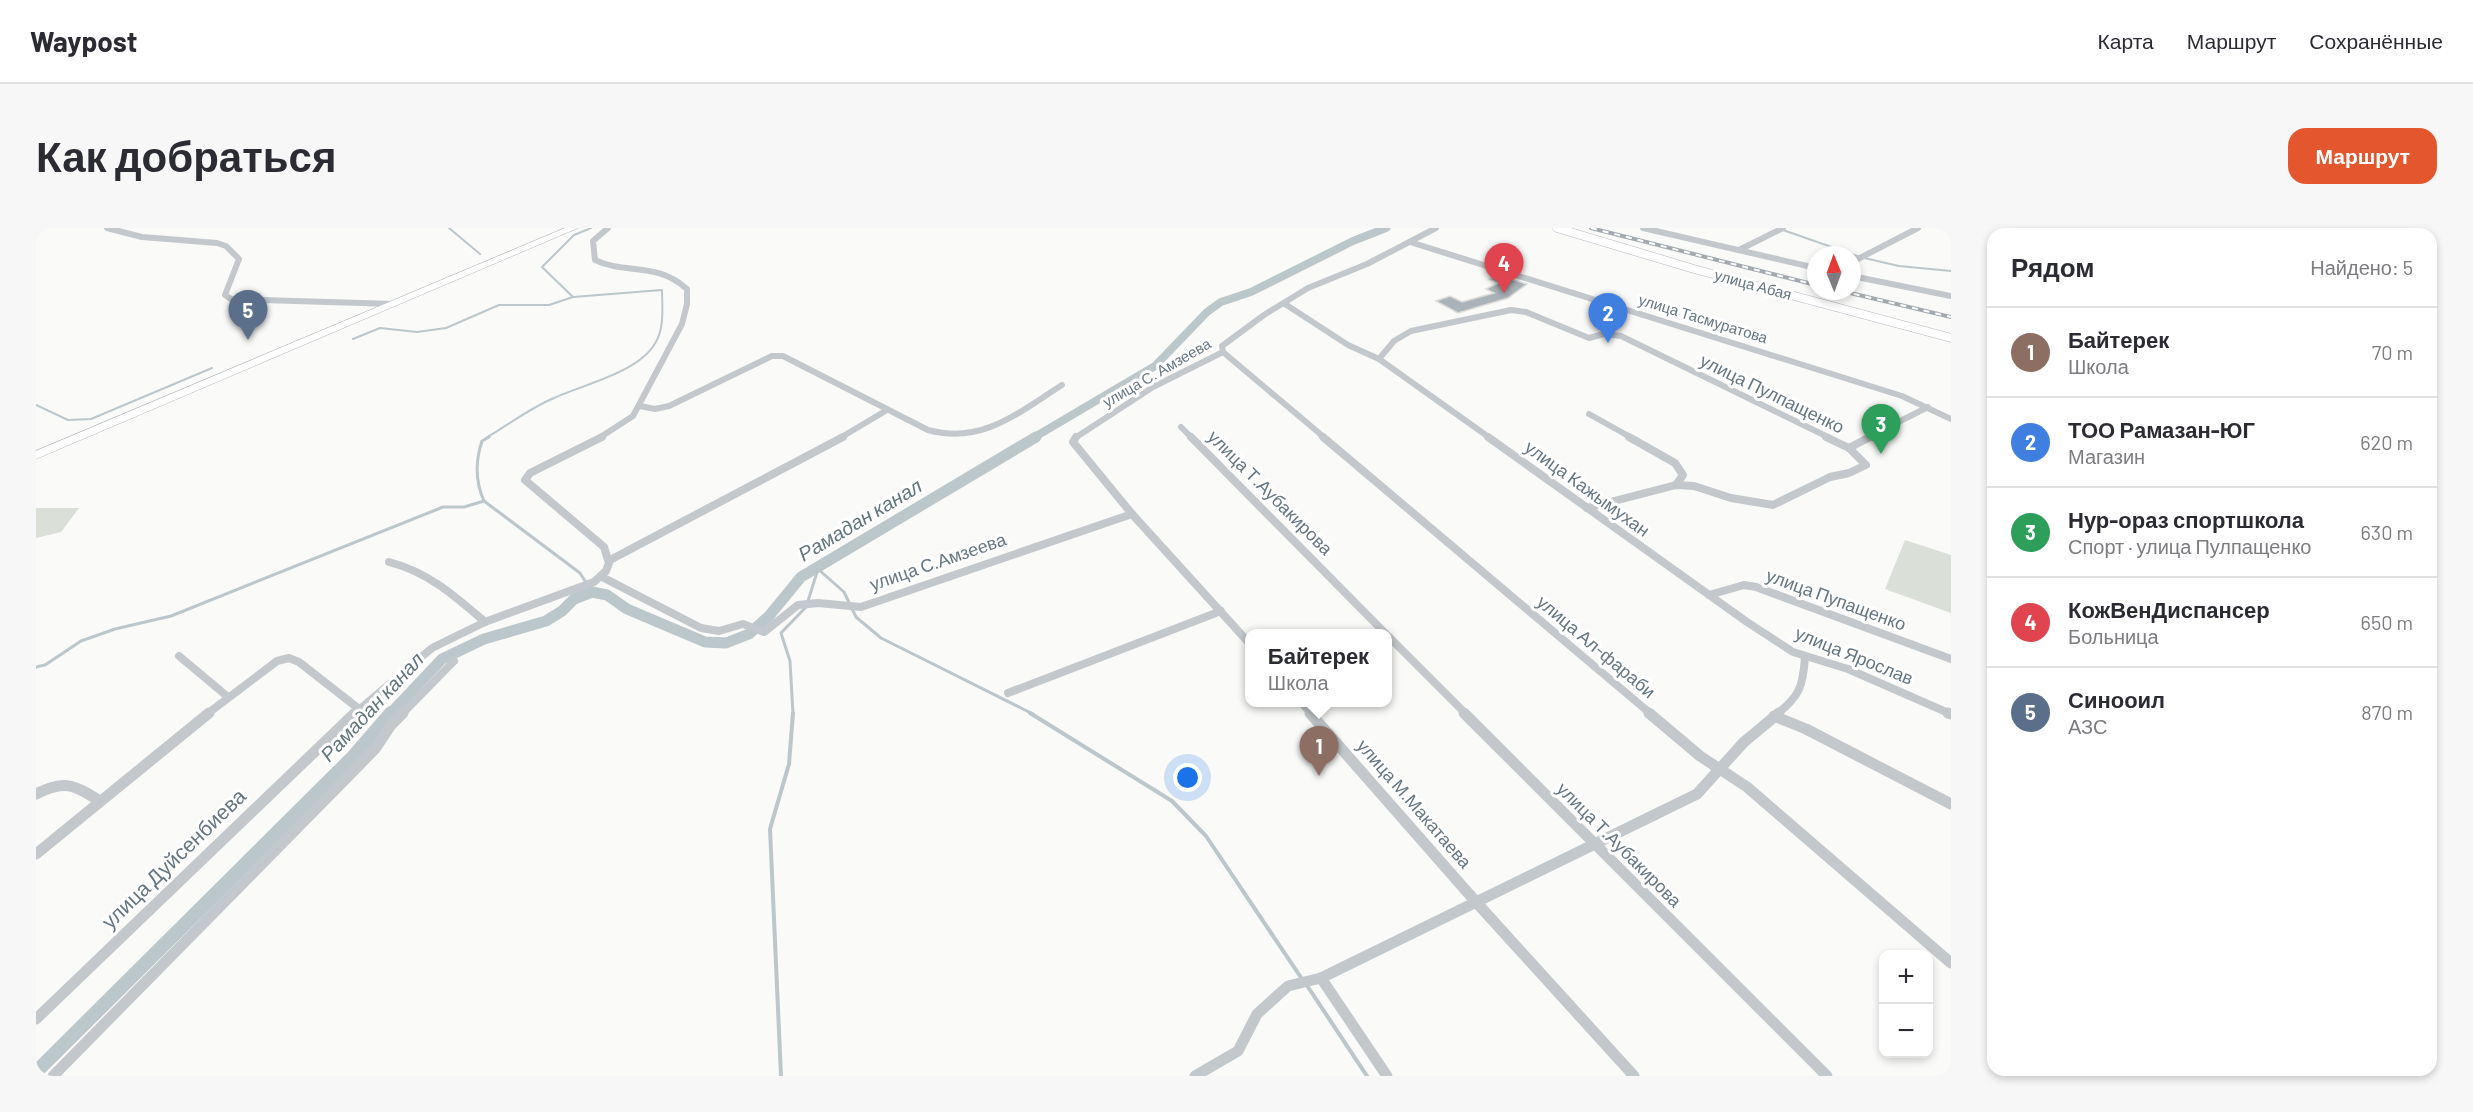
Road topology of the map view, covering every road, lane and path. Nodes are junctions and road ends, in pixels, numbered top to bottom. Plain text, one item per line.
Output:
1 (107, 228) edge
2 (573, 228) edge
3 (608, 228) edge
4 (1436, 228) edge
5 (1557, 228) edge
6 (1643, 228) edge
7 (1918, 228) edge
8 (1780, 229) edge
9 (1410, 242) junction
10 (1739, 250) junction
11 (1861, 256) edge
12 (1807, 266) edge
13 (1861, 278) edge
14 (1951, 296) edge
15 (394, 304) junction
16 (1286, 304) junction
17 (1951, 338) edge
18 (1223, 352) junction
19 (1379, 359) junction
20 (1062, 385) dead end
21 (640, 406) junction
22 (1928, 408) junction
23 (887, 410) junction
24 (1588, 414) dead end
25 (1951, 419) edge
26 (1181, 427) dead end
27 (1849, 448) junction
28 (36, 455) edge
29 (1676, 485) junction
30 (1587, 508) junction
31 (1132, 514) junction
32 (610, 560) junction
33 (390, 562) dead end
34 (602, 577) junction
35 (1709, 595) junction
36 (1221, 611) junction
37 (485, 622) junction
38 (1382, 629) edge
39 (1245, 638) edge
40 (1392, 639) edge
41 (1778, 643) joint
42 (179, 656) dead end
43 (1805, 657) junction
44 (1951, 659) edge
45 (454, 661) dead end
46 (1008, 693) dead end
47 (228, 697) junction
48 (1305, 707) edge
49 (358, 709) junction
50 (1951, 714) edge
51 (1774, 716) junction
52 (1719, 769) junction
53 (36, 794) edge
54 (100, 801) junction
55 (1951, 804) edge
56 (1595, 845) junction
57 (36, 854) edge
58 (1476, 902) junction
59 (1951, 963) edge
60 (1321, 978) junction
61 (36, 1019) edge
62 (53, 1076) edge
63 (1195, 1076) edge
64 (1387, 1076) edge
65 (1634, 1076) edge
66 (1827, 1076) edge

1 - 15 street
2 - 15 highway
3 - 21 street
4 - 9 street, улица С. Амзеева
5 - 17 main road, улица Абая
6 - 10 street
7 - 11 street
8 - 10 street
9 - 16 street, улица С. Амзеева
9 - 22 street, улица Тасмуратова
10 - 12 street
13 - 14 street
15 - 28 highway
16 - 18 street, улица С. Амзеева
16 - 19 street, улица Кажымухан
18 - 31 street, улица С. Амзеева
18 - 52 street, улица Ал-фараби
19 - 27 street, улица Пулпащенко
19 - 30 street, улица Кажымухан
20 - 23 street
21 - 23 street
21 - 32 street
22 - 25 street, улица Тасмуратова
22 - 27 street
23 - 32 street
24 - 29 street
26 - 38 street, улица Т.Аубакирова
27 - 29 street, улица Пулпащенко
29 - 30 street, улица Пулпащенко
30 - 35 street, улица Кажымухан
31 - 34 street, улица С.Амзеева
31 - 36 street
32 - 34 street
33 - 37 street
34 - 37 street, улица Дуйсенбиева
35 - 41 street, улица Кажымухан
35 - 44 street, улица Пупащенко
36 - 39 street
36 - 46 street
37 - 49 street, улица Дуйсенбиева
40 - 56 street, улица Т.Аубакирова
41 - 43 street, улица Ярослав
42 - 47 street
43 - 50 street, улица Ярослав
43 - 51 street
45 - 62 street
47 - 49 street
47 - 54 street
48 - 58 street, улица М.Макатаева
49 - 61 street, улица Дуйсенбиева
51 - 52 street
51 - 55 street
52 - 56 street
52 - 59 street, улица Ал-фараби
53 - 54 street
54 - 57 street
56 - 58 street
56 - 66 street, улица Т.Аубакирова
58 - 60 street
58 - 65 street, улица М.Макатаева
60 - 63 street
60 - 64 street

